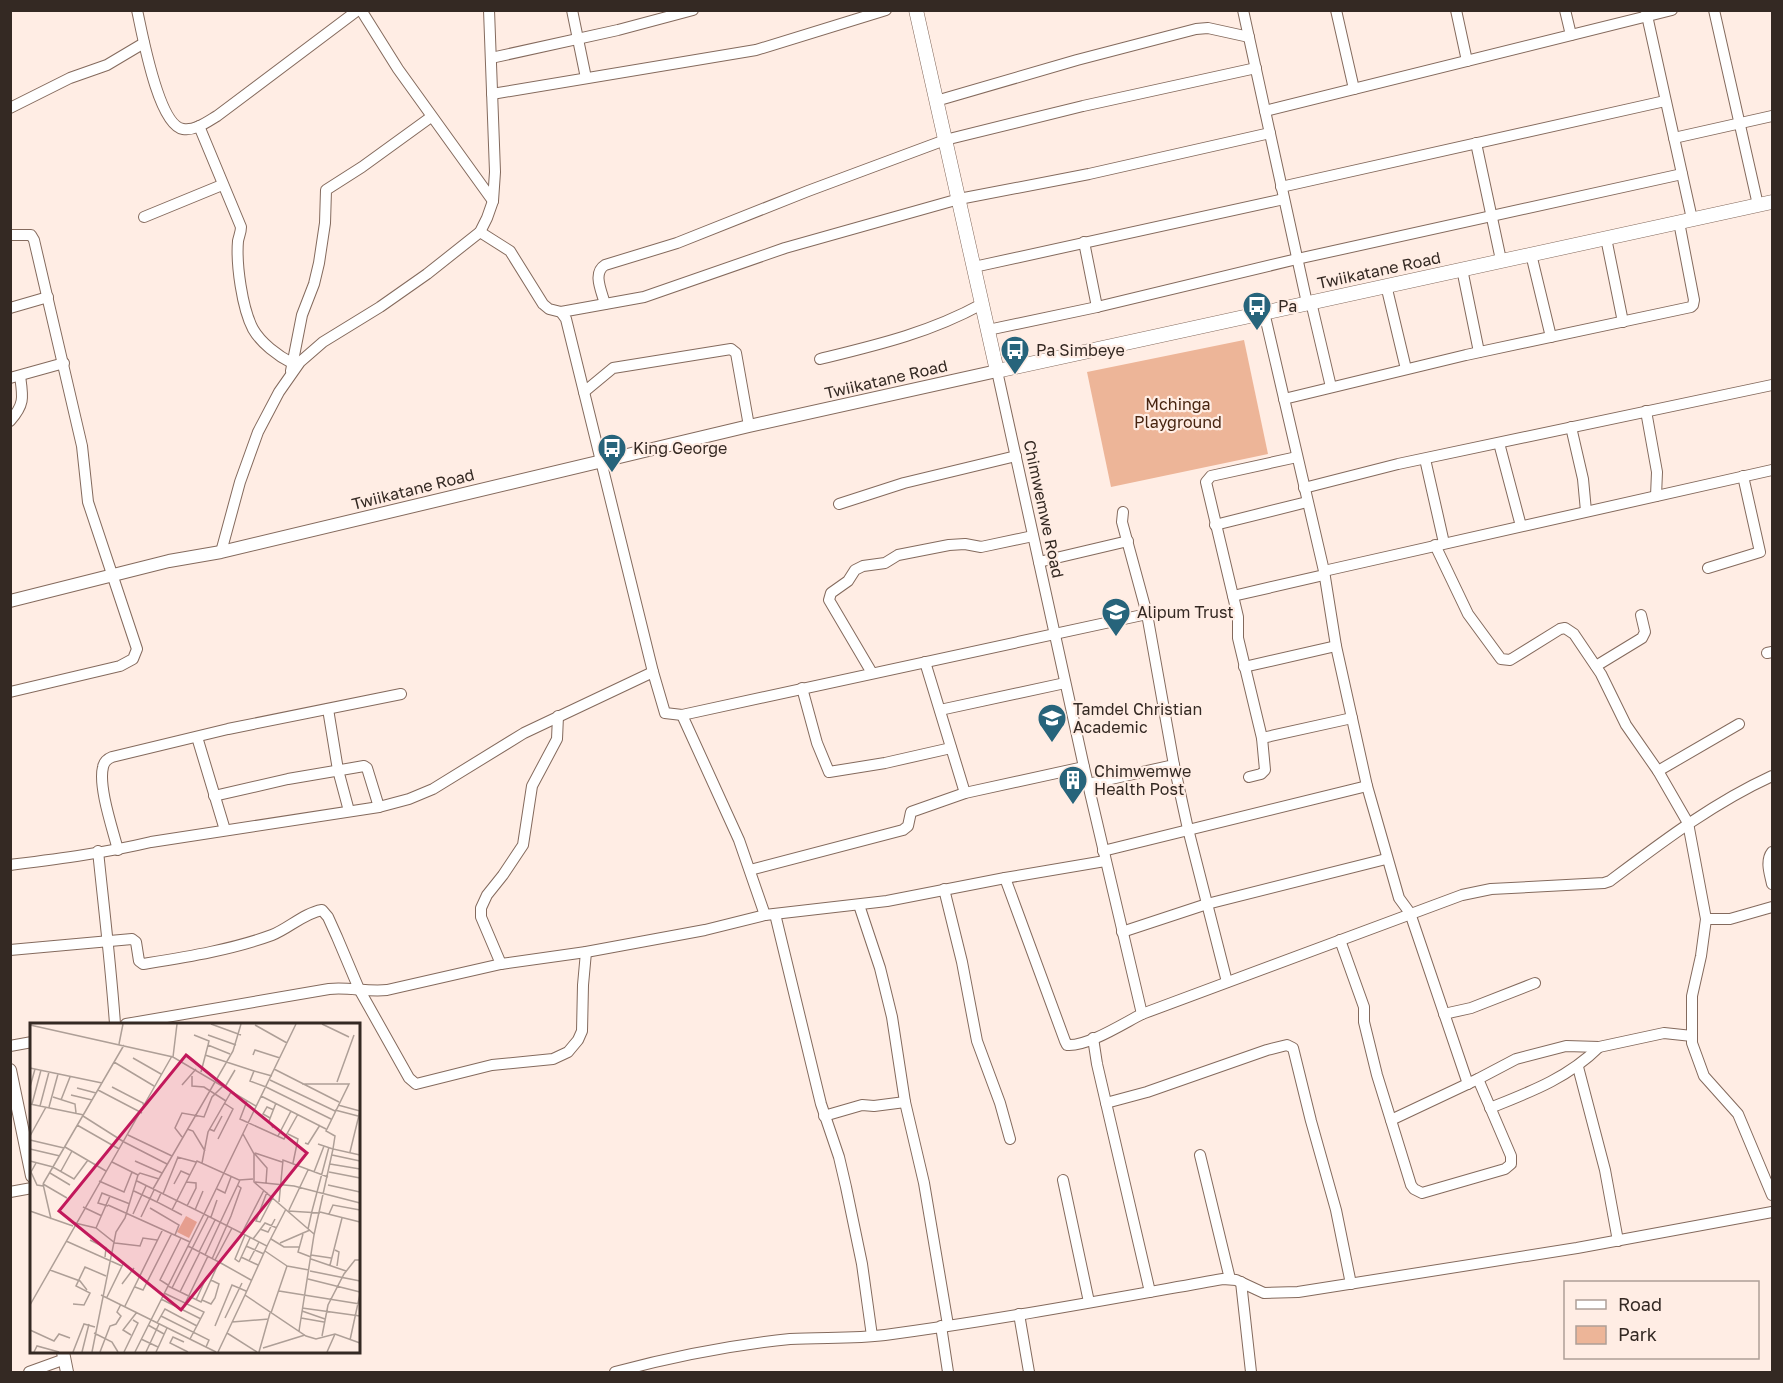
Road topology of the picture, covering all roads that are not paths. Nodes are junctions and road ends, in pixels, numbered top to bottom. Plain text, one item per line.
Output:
1 (137, 10) edge
2 (359, 10) edge
3 (489, 10) edge
4 (572, 10) edge
5 (693, 10) edge
6 (886, 10) edge
7 (916, 10) edge
8 (1243, 10) edge
9 (1336, 10) edge
10 (1456, 10) edge
11 (1565, 10) edge
12 (1672, 10) edge
13 (1714, 10) edge
14 (1646, 14) edge
15 (1571, 35) junction
16 (1249, 37) junction
17 (578, 38) junction
18 (144, 43) junction
19 (491, 57) junction
20 (1467, 61) junction
21 (1256, 68) junction
22 (586, 78) junction
23 (1354, 89) junction
24 (492, 94) junction
25 (936, 101) junction
26 (1665, 101) junction
27 (10, 108) edge
28 (1265, 111) junction
29 (1773, 116) edge
30 (431, 117) junction
31 (1739, 124) junction
32 (199, 126) junction
33 (1270, 133) junction
34 (1674, 138) junction
35 (945, 140) junction
36 (1476, 143) junction
37 (1682, 174) junction
38 (222, 185) junction
39 (1282, 193) junction
40 (958, 199) junction
41 (493, 201) junction
42 (1773, 202) edge
43 (1758, 205) junction
44 (1492, 215) junction
45 (144, 217) dead end
46 (1685, 221) junction
47 (480, 232) junction
48 (10, 236) edge
49 (1606, 238) junction
50 (1084, 242) junction
51 (1531, 254) junction
52 (1297, 259) junction
53 (1501, 260) junction
54 (974, 267) junction
55 (1462, 269) junction
56 (1386, 285) junction
57 (48, 297) junction
58 (1309, 302) junction
59 (605, 304) junction
60 (982, 304) junction
61 (1097, 307) junction
62 (10, 308) edge
63 (561, 312) junction
64 (1264, 312) junction
65 (1623, 322) junction
66 (988, 330) junction
67 (1551, 337) junction
68 (1479, 352) junction
69 (820, 359) dead end
70 (64, 363) junction
71 (292, 363) junction
72 (1406, 369) junction
73 (997, 371) junction
74 (290, 375) junction
75 (15, 377) edge
76 (1773, 385) edge
77 (1331, 387) junction
78 (584, 392) junction
79 (1284, 399) junction
80 (1646, 411) junction
81 (10, 421) edge
82 (749, 426) junction
83 (1571, 427) junction
84 (1499, 443) junction
85 (1016, 456) junction
86 (1297, 457) junction
87 (1425, 459) junction
88 (600, 461) junction
89 (1773, 470) edge
90 (1743, 476) junction
91 (1304, 488) junction
92 (1656, 496) junction
93 (1307, 502) junction
94 (839, 504) dead end
95 (1586, 511) junction
96 (1123, 512) dead end
97 (1215, 525) junction
98 (1521, 526) junction
99 (1033, 536) junction
100 (1128, 541) junction
101 (1440, 544) junction
102 (1773, 549) edge
103 (221, 552) junction
104 (1760, 552) junction
105 (1039, 562) junction
106 (1708, 568) dead end
107 (1324, 573) junction
108 (111, 575) junction
109 (1233, 596) junction
110 (10, 601) edge
111 (1147, 614) junction
112 (1641, 615) dead end
113 (1054, 634) junction
114 (1336, 646) junction
115 (925, 662) junction
116 (1596, 666) junction
117 (1244, 667) junction
118 (653, 672) junction
119 (872, 673) junction
120 (1065, 683) junction
121 (802, 688) junction
122 (10, 692) edge
123 (401, 694) dead end
124 (328, 709) junction
125 (940, 711) junction
126 (682, 715) junction
127 (558, 716) junction
128 (1352, 718) junction
129 (1739, 724) dead end
130 (197, 736) junction
131 (1262, 738) junction
132 (951, 748) junction
133 (1174, 765) junction
134 (1084, 767) junction
135 (338, 771) junction
136 (1658, 771) junction
137 (1773, 776) edge
138 (1249, 777) dead end
139 (1088, 784) junction
140 (1367, 786) junction
141 (965, 793) junction
142 (214, 796) junction
143 (379, 807) junction
144 (349, 811) junction
145 (1688, 823) junction
146 (1188, 829) junction
147 (225, 830) junction
148 (118, 850) junction
149 (98, 851) junction
150 (1773, 852) edge
151 (1104, 856) junction
152 (1386, 859) junction
153 (10, 865) edge
154 (750, 870) junction
155 (1005, 878) junction
156 (1773, 884) edge
157 (944, 889) junction
158 (1207, 904) junction
159 (859, 905) junction
160 (1773, 908) edge
161 (1410, 913) junction
162 (770, 915) junction
163 (1706, 919) junction
164 (1122, 932) junction
165 (1340, 940) junction
166 (108, 942) junction
167 (10, 950) edge
168 (586, 951) junction
169 (501, 964) junction
170 (1227, 982) junction
171 (1535, 983) dead end
172 (359, 989) junction
173 (1142, 1014) junction
174 (1444, 1014) junction
175 (115, 1023) edge
176 (132, 1023) edge
177 (1692, 1036) junction
178 (1093, 1038) junction
179 (30, 1042) edge
180 (10, 1046) edge
181 (1599, 1047) junction
182 (1578, 1066) junction
183 (10, 1070) edge
184 (1473, 1082) junction
185 (905, 1102) junction
186 (1106, 1103) junction
187 (1490, 1108) junction
188 (824, 1116) junction
189 (1391, 1120) junction
190 (1010, 1139) dead end
191 (1200, 1155) dead end
192 (30, 1166) edge
193 (1063, 1180) dead end
194 (30, 1188) edge
195 (10, 1192) edge
196 (1773, 1196) edge
197 (1773, 1212) edge
198 (1618, 1241) junction
199 (1235, 1280) junction
200 (1351, 1284) junction
201 (1150, 1292) junction
202 (1089, 1302) junction
203 (1019, 1314) junction
204 (944, 1326) junction
205 (872, 1336) junction
206 (64, 1355) edge
207 (649, 1368) edge
208 (29, 1372) edge
209 (67, 1372) edge
210 (615, 1372) edge
211 (948, 1372) edge
212 (1029, 1372) edge
213 (1251, 1372) edge

1 - 18 street
2 - 30 street
2 - 32 street
3 - 19 street
4 - 17 street
5 - 17 street
6 - 22 street
7 - 25 main road, Chimwemwe Road
8 - 16 street
9 - 23 street
10 - 20 street
11 - 15 street
12 - 14 street
13 - 31 street
14 - 15 street
14 - 26 street
15 - 20 street
16 - 21 street
16 - 25 street
17 - 19 street
17 - 22 street
18 - 27 street
18 - 32 street
19 - 24 street
20 - 23 street
21 - 28 street
21 - 35 street
22 - 24 street
23 - 28 street
24 - 41 street
25 - 35 main road, Chimwemwe Road
26 - 34 street
26 - 36 street
28 - 33 street
29 - 31 street
30 - 41 street
30 - 71 street
31 - 34 street
31 - 43 street
32 - 38 street
33 - 39 street
33 - 40 street
34 - 37 street
35 - 40 main road, Chimwemwe Road
35 - 59 street
36 - 39 street
36 - 44 street
37 - 44 street
37 - 46 street
38 - 45 street
38 - 71 street
39 - 50 street
39 - 52 street
40 - 54 main road, Chimwemwe Road
40 - 59 street
41 - 47 street
42 - 43 main road, Twiikatane Road
43 - 46 main road, Twiikatane Road
44 - 52 street
44 - 53 street
46 - 49 main road, Twiikatane Road
46 - 65 street
47 - 63 street
47 - 74 street
48 - 57 street
49 - 51 main road, Twiikatane Road
49 - 65 street
50 - 54 street
50 - 61 street
51 - 53 main road, Twiikatane Road
51 - 67 street
52 - 58 street
52 - 61 street
53 - 55 main road, Twiikatane Road
54 - 60 main road, Chimwemwe Road
55 - 56 main road, Twiikatane Road
55 - 68 street
56 - 58 main road, Twiikatane Road
56 - 72 street
57 - 62 street
57 - 70 street
58 - 64 main road, Twiikatane Road
58 - 77 street
59 - 63 street
60 - 66 main road, Chimwemwe Road
60 - 69 street
61 - 66 street
63 - 78 street
64 - 73 main road, Twiikatane Road
64 - 79 street
65 - 67 street
66 - 73 main road, Chimwemwe Road
67 - 68 street
68 - 72 street
70 - 75 street
70 - 108 street
71 - 74 street
72 - 77 street
73 - 82 street, Twiikatane Road
73 - 85 street, Chimwemwe Road
74 - 103 street
75 - 81 street
76 - 80 street
77 - 79 street
78 - 82 street
78 - 88 street
79 - 86 street
80 - 83 street
80 - 92 street
82 - 88 street, Twiikatane Road
83 - 84 street
83 - 95 street
84 - 87 street
84 - 98 street
85 - 94 street
85 - 99 street, Chimwemwe Road
86 - 91 street
86 - 97 street
87 - 91 street
87 - 101 street
88 - 103 street, Twiikatane Road
88 - 118 street
89 - 90 street
90 - 92 street
90 - 104 street
91 - 93 street
92 - 95 street
93 - 97 street
93 - 107 street
95 - 98 street
96 - 100 street
97 - 109 street
98 - 101 street
99 - 105 street, Chimwemwe Road
99 - 119 street
100 - 105 street
100 - 111 street
101 - 107 street
101 - 116 street
102 - 104 street
103 - 108 street, Twiikatane Road
104 - 106 street
105 - 113 street, Chimwemwe Road
107 - 109 street
107 - 114 street
108 - 110 street, Twiikatane Road
108 - 122 street
109 - 117 street
111 - 113 street
111 - 133 street
112 - 116 street
113 - 115 street
113 - 120 street, Chimwemwe Road
114 - 117 street
114 - 128 street
115 - 119 street
115 - 125 street
116 - 136 street
117 - 131 street
118 - 126 street
118 - 127 street
119 - 121 street
120 - 125 street
120 - 134 street, Chimwemwe Road
121 - 126 street
121 - 132 street
123 - 124 street
124 - 130 street
124 - 135 street
125 - 132 street
126 - 154 street
127 - 143 street
127 - 169 street
128 - 131 street
128 - 140 street
129 - 136 street
130 - 142 street
130 - 148 street
131 - 138 street
132 - 141 street
133 - 139 street
133 - 146 street
134 - 139 street, Chimwemwe Road
134 - 141 street
135 - 142 street
135 - 143 street
135 - 144 street
136 - 145 street
137 - 145 street
139 - 151 street, Chimwemwe Road
140 - 146 street
140 - 152 street
141 - 154 street
142 - 147 street
143 - 144 street
144 - 147 street
145 - 161 street
145 - 163 street
146 - 151 street
146 - 158 street
147 - 148 street
148 - 149 street
149 - 153 street
149 - 166 street
150 - 156 street
151 - 155 street
151 - 164 street, Chimwemwe Road
152 - 158 street
152 - 161 street
154 - 162 street
155 - 157 street
155 - 178 street
157 - 159 street
157 - 190 street
158 - 164 street
158 - 170 street
159 - 162 street
159 - 185 street
160 - 163 street
161 - 165 street
161 - 174 street
162 - 168 street
162 - 188 street
163 - 177 street
164 - 173 street, Chimwemwe Road
165 - 170 street
165 - 189 street
166 - 167 street
166 - 172 street
166 - 175 street
168 - 169 street
168 - 172 street
169 - 172 street
170 - 173 street
171 - 174 street
172 - 176 street
173 - 178 street
174 - 184 street
177 - 181 street
177 - 196 street
178 - 186 street
179 - 180 street
181 - 182 street
181 - 184 street
182 - 187 street
182 - 198 street
183 - 192 street
184 - 187 street
184 - 189 street
185 - 188 street
185 - 204 street
186 - 200 street
186 - 201 street
187 - 189 street
188 - 205 street
191 - 199 street
193 - 202 street
194 - 195 street
197 - 198 street
198 - 200 street
199 - 200 street
199 - 201 street
199 - 213 street
201 - 202 street
202 - 203 street
203 - 204 street
203 - 212 street
204 - 205 street
204 - 211 street
205 - 207 street
206 - 208 street
206 - 209 street
207 - 210 street

